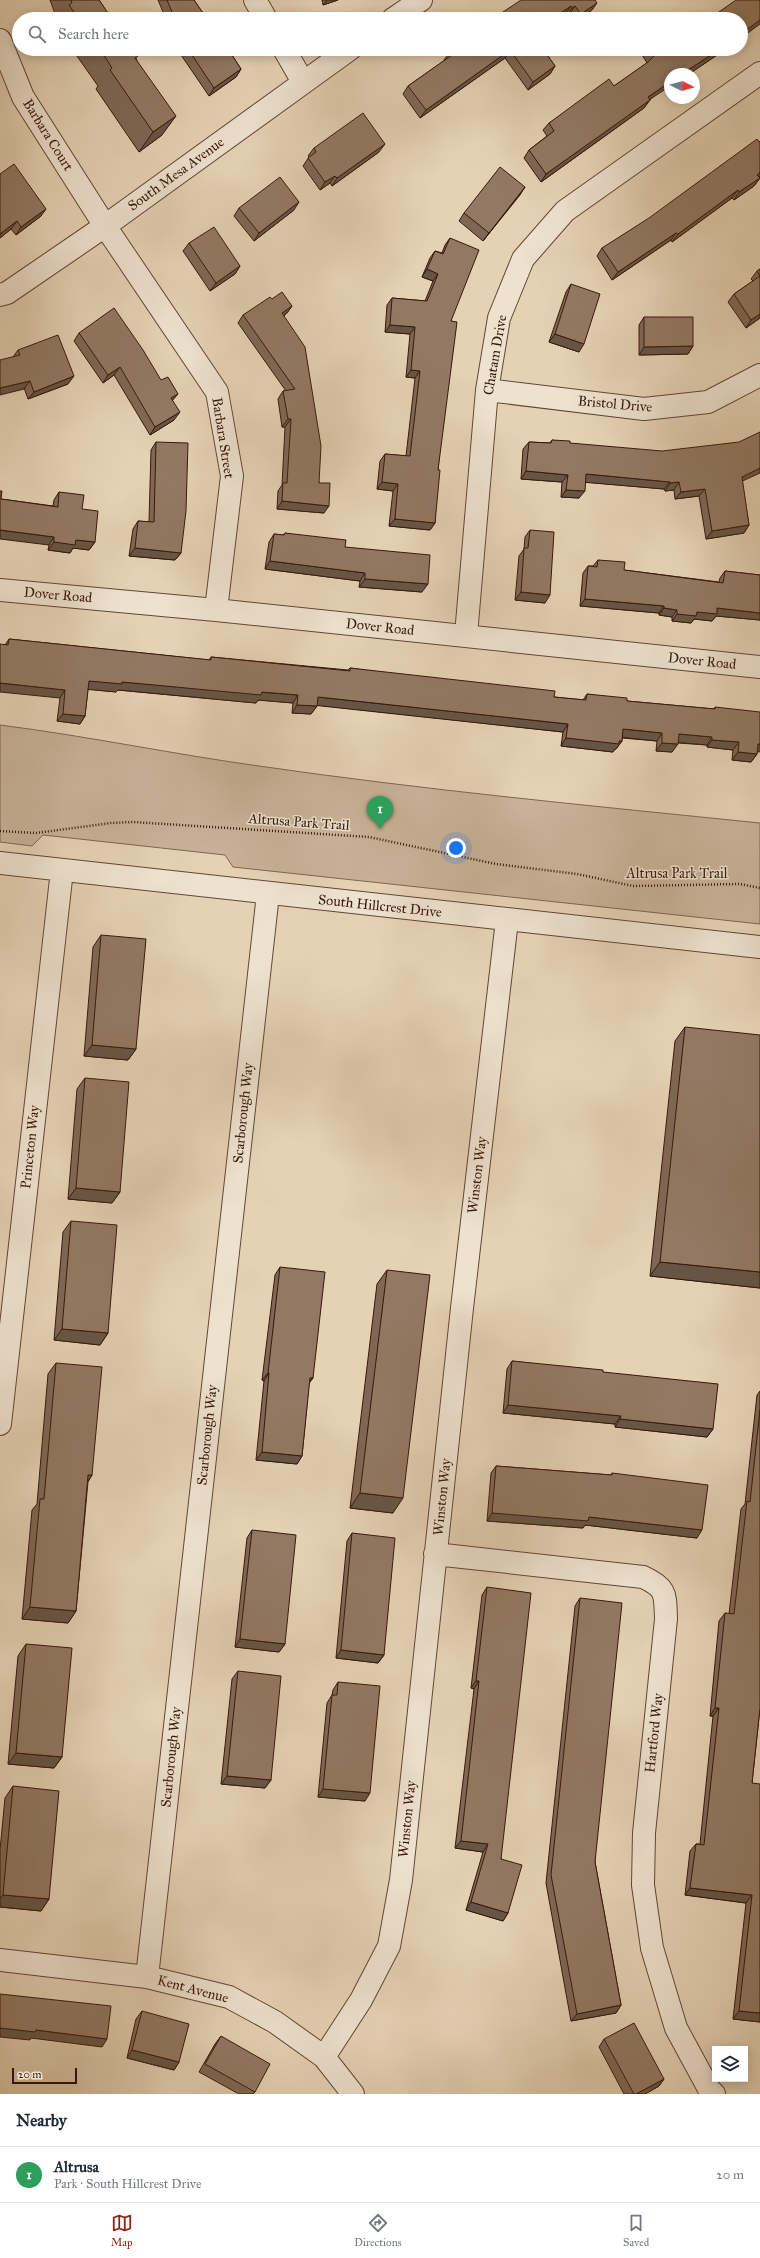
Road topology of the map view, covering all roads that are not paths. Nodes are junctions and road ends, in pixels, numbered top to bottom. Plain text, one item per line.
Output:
1 (255, 0) edge
2 (421, 0) edge
3 (262, 12) edge
4 (404, 12) edge
5 (0, 40) edge
6 (288, 56) edge
7 (340, 56) edge
8 (760, 74) edge
9 (303, 82) junction
10 (105, 226) junction
11 (0, 296) edge
12 (760, 375) edge
13 (487, 390) junction
14 (0, 590) edge
15 (216, 610) junction
16 (466, 635) junction
17 (760, 667) edge
18 (0, 863) edge
19 (62, 870) junction
20 (268, 894) junction
21 (507, 920) junction
22 (760, 947) edge
23 (0, 1424) edge
24 (436, 1554) junction
25 (0, 1960) edge
26 (147, 1977) junction
27 (324, 2057) junction
28 (353, 2094) edge
29 (714, 2094) edge

1 - 3 street
2 - 4 street
5 - 10 street, Barbara Court
6 - 9 street
7 - 9 street, South Mesa Avenue
8 - 13 street, Chatam Drive
9 - 10 street, South Mesa Avenue
10 - 11 street, South Mesa Avenue
10 - 15 street, Barbara Street
12 - 13 street, Bristol Drive
13 - 16 street, Chatam Drive
14 - 15 street, Dover Road
15 - 16 street, Dover Road
16 - 17 street, Dover Road
18 - 19 street, South Hillcrest Drive
19 - 20 street, South Hillcrest Drive
19 - 23 street, Princeton Way
20 - 21 street, South Hillcrest Drive
20 - 26 street, Scarborough Way
21 - 22 street, South Hillcrest Drive
21 - 24 street, Winston Way
24 - 27 street, Winston Way
24 - 29 street, Hartford Way
25 - 26 street, Kent Avenue
26 - 27 street, Kent Avenue
27 - 28 street, Kent Avenue

